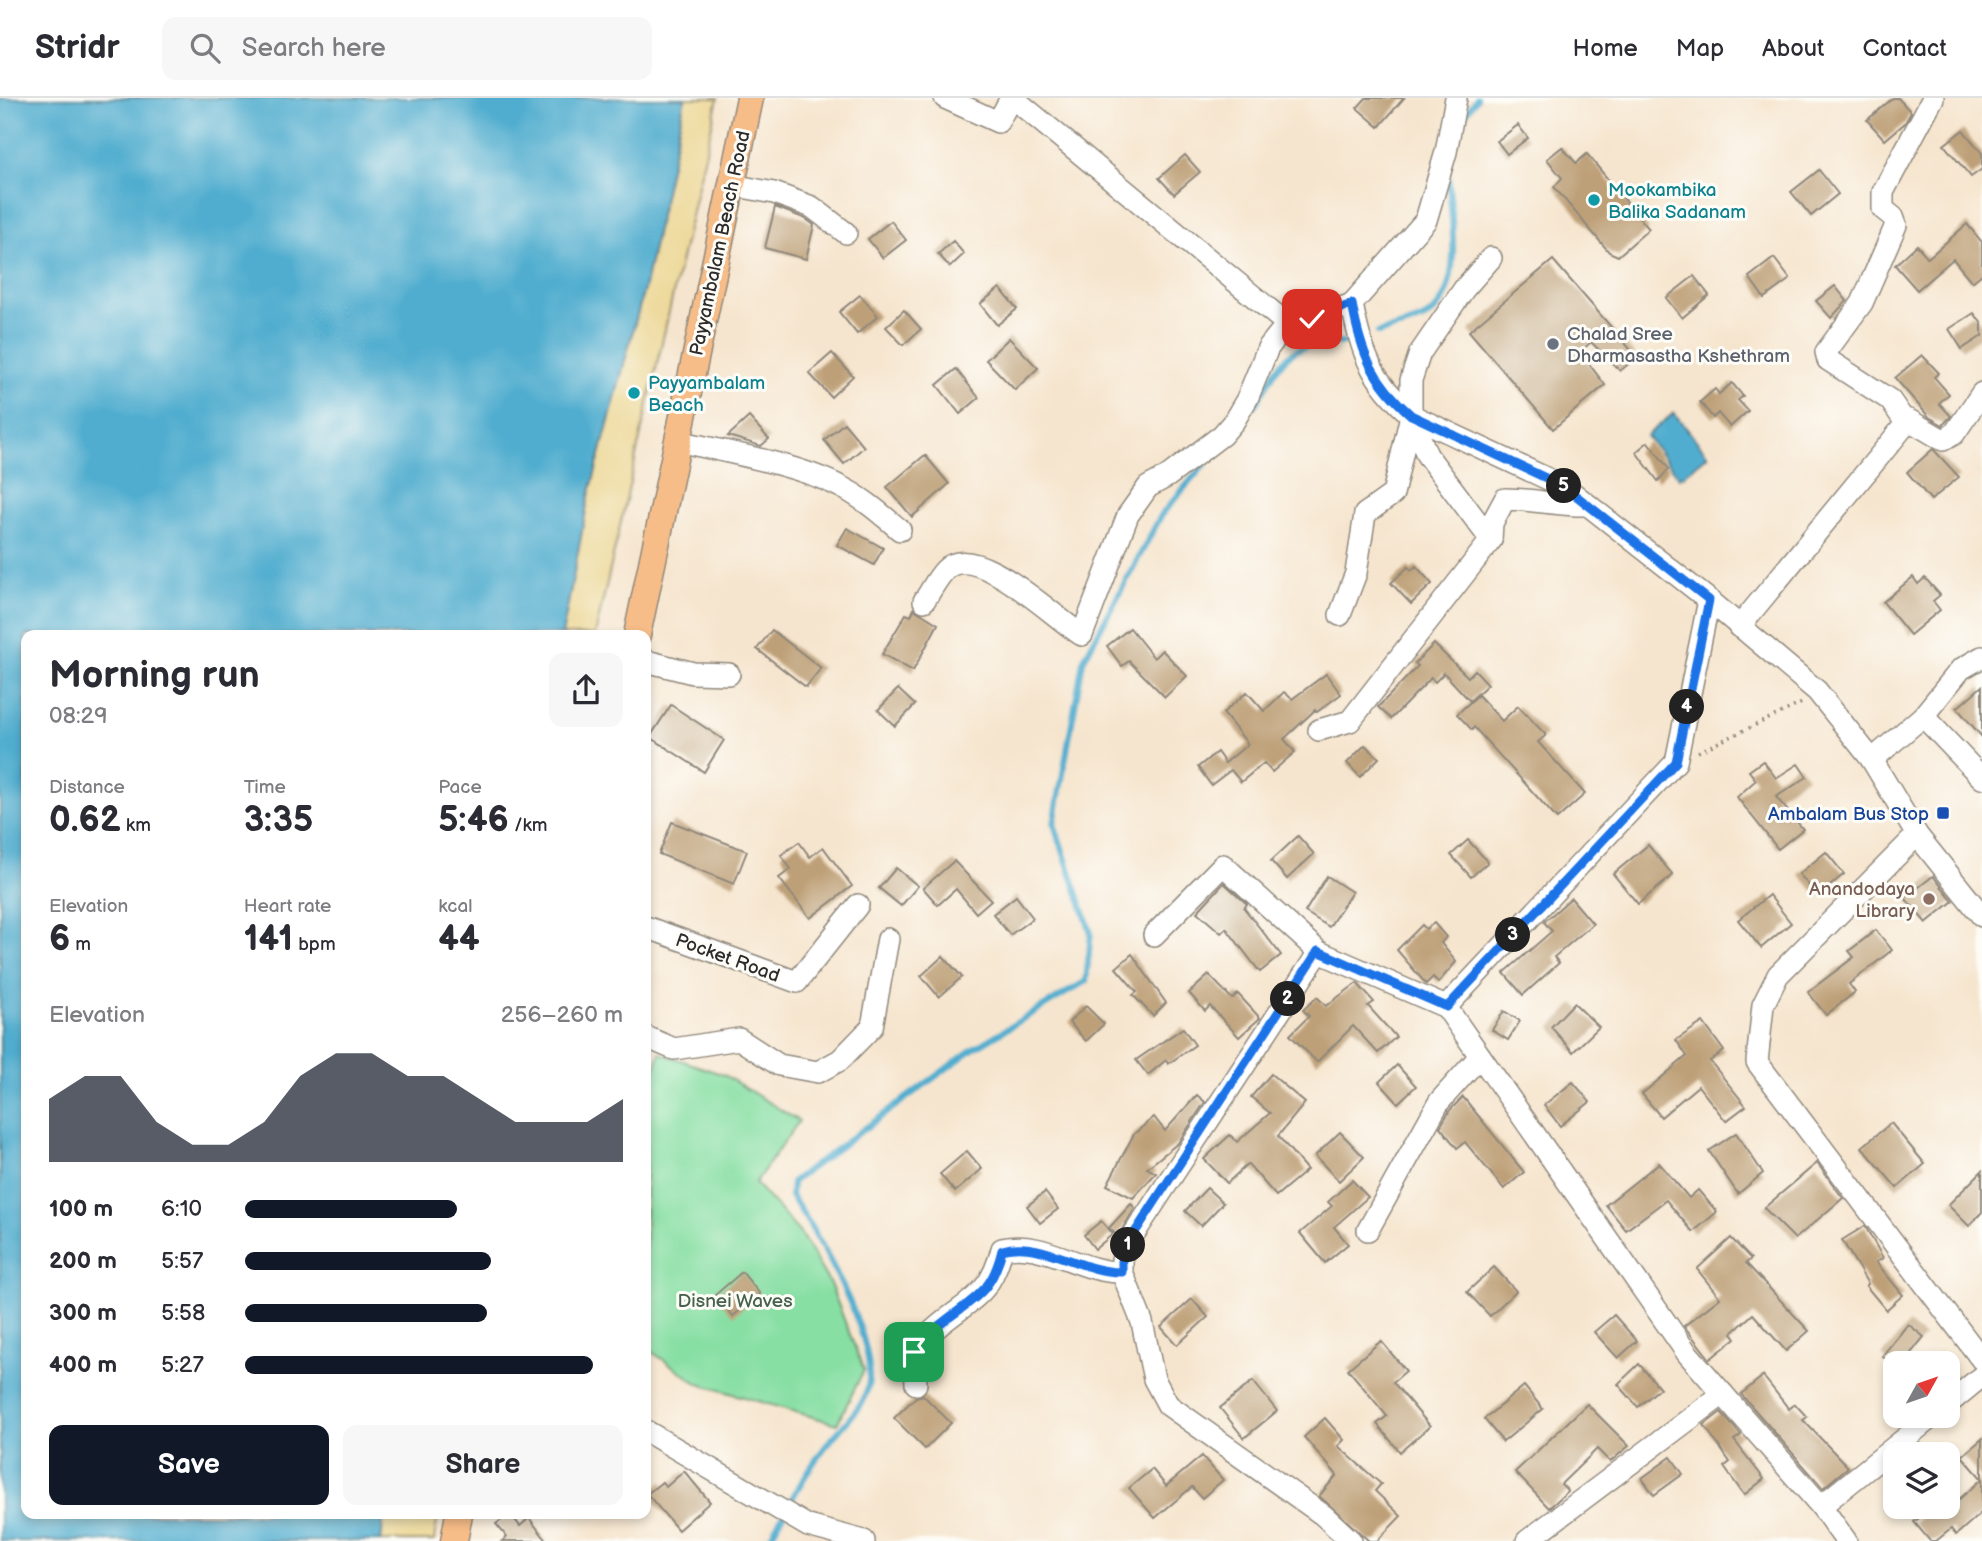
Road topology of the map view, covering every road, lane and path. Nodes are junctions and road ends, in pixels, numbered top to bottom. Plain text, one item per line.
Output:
1 (750, 98) edge
2 (945, 98) edge
3 (1012, 98) edge
4 (1456, 98) edge
5 (1933, 98) edge
6 (732, 185) junction
7 (846, 233) dead end
8 (1491, 258) dead end
9 (1352, 304) junction
10 (1287, 324) junction
11 (1982, 393) edge
12 (1411, 415) junction
13 (1906, 423) junction
14 (678, 441) junction
15 (1588, 505) junction
16 (900, 530) dead end
17 (1491, 540) junction
18 (1709, 600) junction
19 (924, 601) dead end
20 (1340, 615) dead end
21 (1739, 627) junction
22 (638, 630) edge
23 (1982, 657) edge
24 (651, 662) edge
25 (729, 674) dead end
26 (1831, 708) junction
27 (1923, 716) junction
28 (1318, 730) dead end
29 (1871, 761) junction
30 (1676, 762) junction
31 (1982, 778) edge
32 (1917, 835) junction
33 (858, 905) dead end
34 (1982, 916) edge
35 (651, 929) edge
36 (1154, 935) dead end
37 (888, 939) dead end
38 (1318, 951) junction
39 (1447, 1007) junction
40 (651, 1039) edge
41 (1480, 1056) junction
42 (1368, 1230) dead end
43 (1122, 1272) junction
44 (1982, 1360) edge
45 (1982, 1376) edge
46 (916, 1384) dead end
47 (1723, 1394) junction
48 (1960, 1394) edge
49 (1918, 1428) edge
50 (651, 1434) edge
51 (1821, 1506) junction
52 (457, 1519) edge
53 (454, 1541) edge
54 (864, 1541) edge
55 (1352, 1541) edge
56 (1527, 1541) edge
57 (1846, 1541) edge

1 - 6 main road, Payyambalam Beach Road
2 - 3 street
3 - 10 street
4 - 9 street
5 - 13 street
6 - 7 street
6 - 14 main road, Payyambalam Beach Road
8 - 12 street
9 - 10 street
9 - 12 street
10 - 19 street
11 - 13 street
12 - 15 street
12 - 17 street
12 - 20 street
13 - 21 street
14 - 16 street
14 - 22 main road, Payyambalam Beach Road
15 - 17 street
15 - 18 street
17 - 28 street
18 - 21 street
18 - 30 street
21 - 26 street
23 - 27 street
24 - 25 street
26 - 29 street
26 - 30 path
27 - 29 street
27 - 31 street
29 - 32 street
30 - 39 street
32 - 34 street
32 - 44 street
33 - 35 street, Pocket Road
36 - 38 street
37 - 40 street
38 - 39 street
38 - 43 street
39 - 41 street
41 - 42 street
41 - 47 street
43 - 46 street
43 - 55 street
45 - 48 street
47 - 51 street
47 - 56 street
49 - 51 street
50 - 54 street
51 - 57 street
52 - 53 main road

